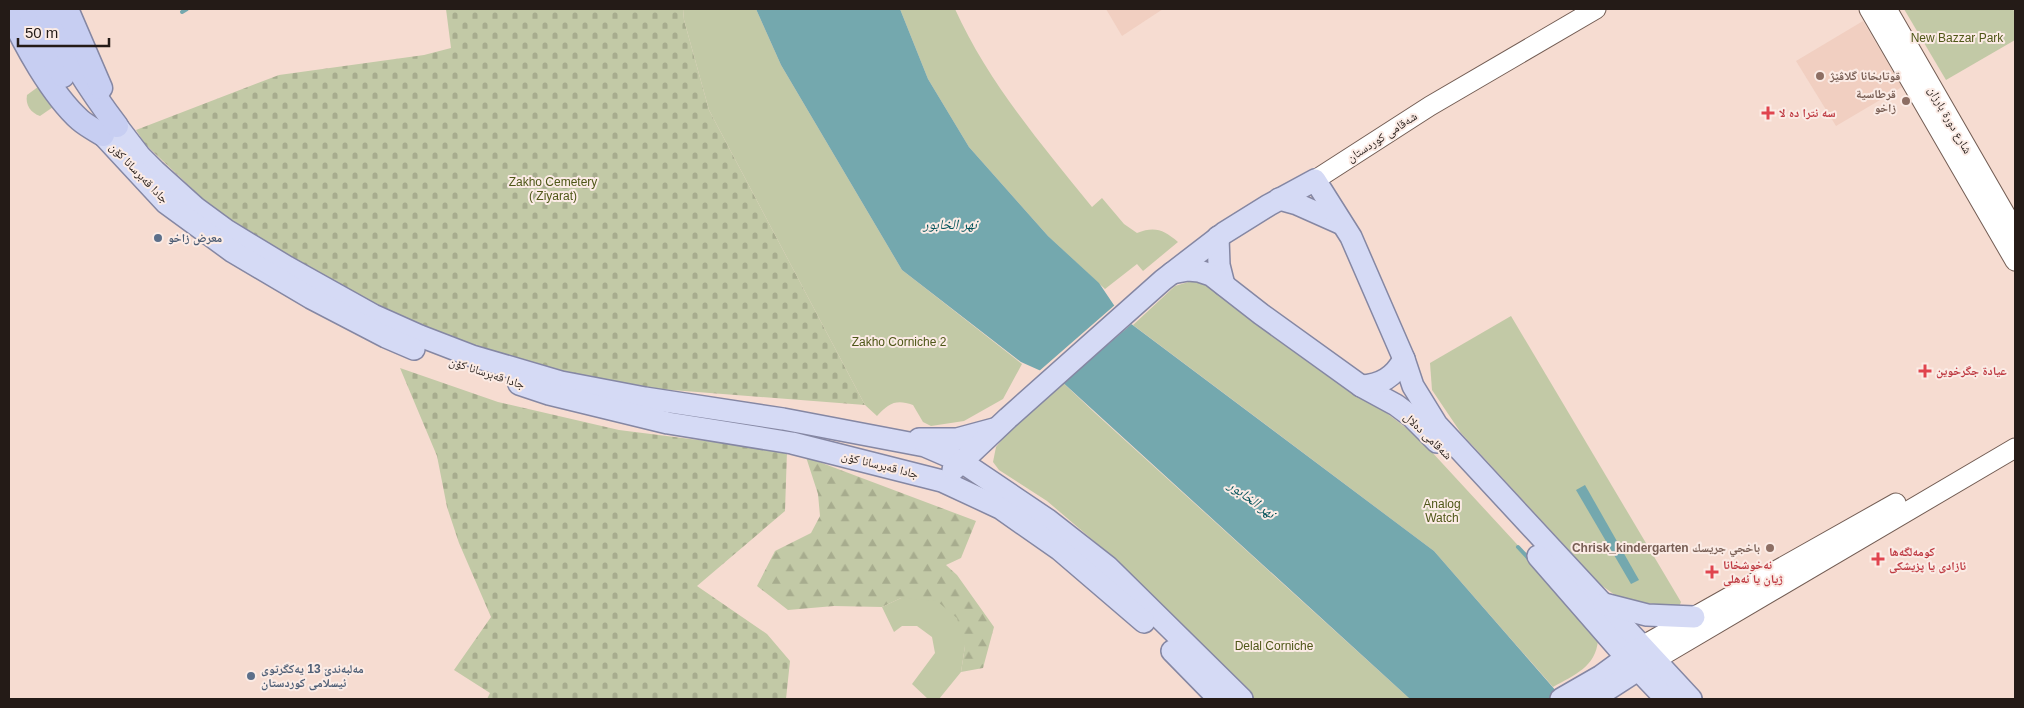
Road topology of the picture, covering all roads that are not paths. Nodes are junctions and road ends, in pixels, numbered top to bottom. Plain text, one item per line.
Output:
1 (9, 9) edge
2 (28, 9) edge
3 (45, 9) edge
4 (67, 9) edge
5 (1596, 9) edge
6 (1869, 9) edge
7 (1887, 9) edge
8 (53, 42) junction
9 (110, 130) junction
10 (1315, 180) junction
11 (1279, 199) junction
12 (1342, 224) junction
13 (2015, 231) edge
14 (1218, 237) junction
15 (2015, 261) edge
16 (1168, 277) junction
17 (1224, 285) junction
18 (1404, 359) junction
19 (1361, 386) junction
20 (1003, 423) junction
21 (2015, 437) edge
22 (890, 439) junction
23 (2015, 448) edge
24 (962, 462) junction
25 (937, 480) junction
26 (1599, 613) junction
27 (1694, 617) junction
28 (1640, 658) junction
29 (1602, 687) edge
30 (1219, 699) edge
31 (1242, 699) edge
32 (1561, 699) edge
33 (1660, 699) edge
34 (1666, 699) edge
35 (1691, 699) edge

1 - 9 highway
2 - 8 highway
3 - 8 highway
4 - 9 highway
5 - 10 main road, شەقامی کوردستان
6 - 15 main road, شارع دورة بارزان
7 - 13 main road, شارع دورة بارزان
8 - 9 highway
9 - 22 main road, جادا قەبرسانا کۆن
9 - 25 main road, جادا قەبرسانا کۆن
10 - 11 main road, شەقامی کوردستان
10 - 12 main road, شەقامی دەلال
11 - 12 main road
11 - 14 main road, شەقامی کوردستان
12 - 18 main road, شەقامی دەلال
14 - 16 main road, شەقامی کوردستان
14 - 17 main road
16 - 17 main road, شەقامی دەلال
16 - 20 main road, شەقامی کوردستان
17 - 19 main road, شەقامی دەلال
18 - 19 main road
18 - 26 main road, شەقامی دەلال
19 - 26 main road, شەقامی دەلال
20 - 22 main road
20 - 24 main road, شەقامی کوردستان
21 - 27 main road
22 - 24 main road, جادا قەبرسانا کۆن
23 - 28 main road
24 - 25 main road, شەقامی کوردستان
24 - 31 main road, جادا قەبرسانا کۆن
25 - 30 main road, جادا قەبرسانا کۆن
26 - 27 main road
26 - 28 main road
26 - 29 main road
27 - 28 main road
28 - 29 main road
28 - 34 main road
28 - 35 main road
29 - 32 main road
29 - 33 main road

